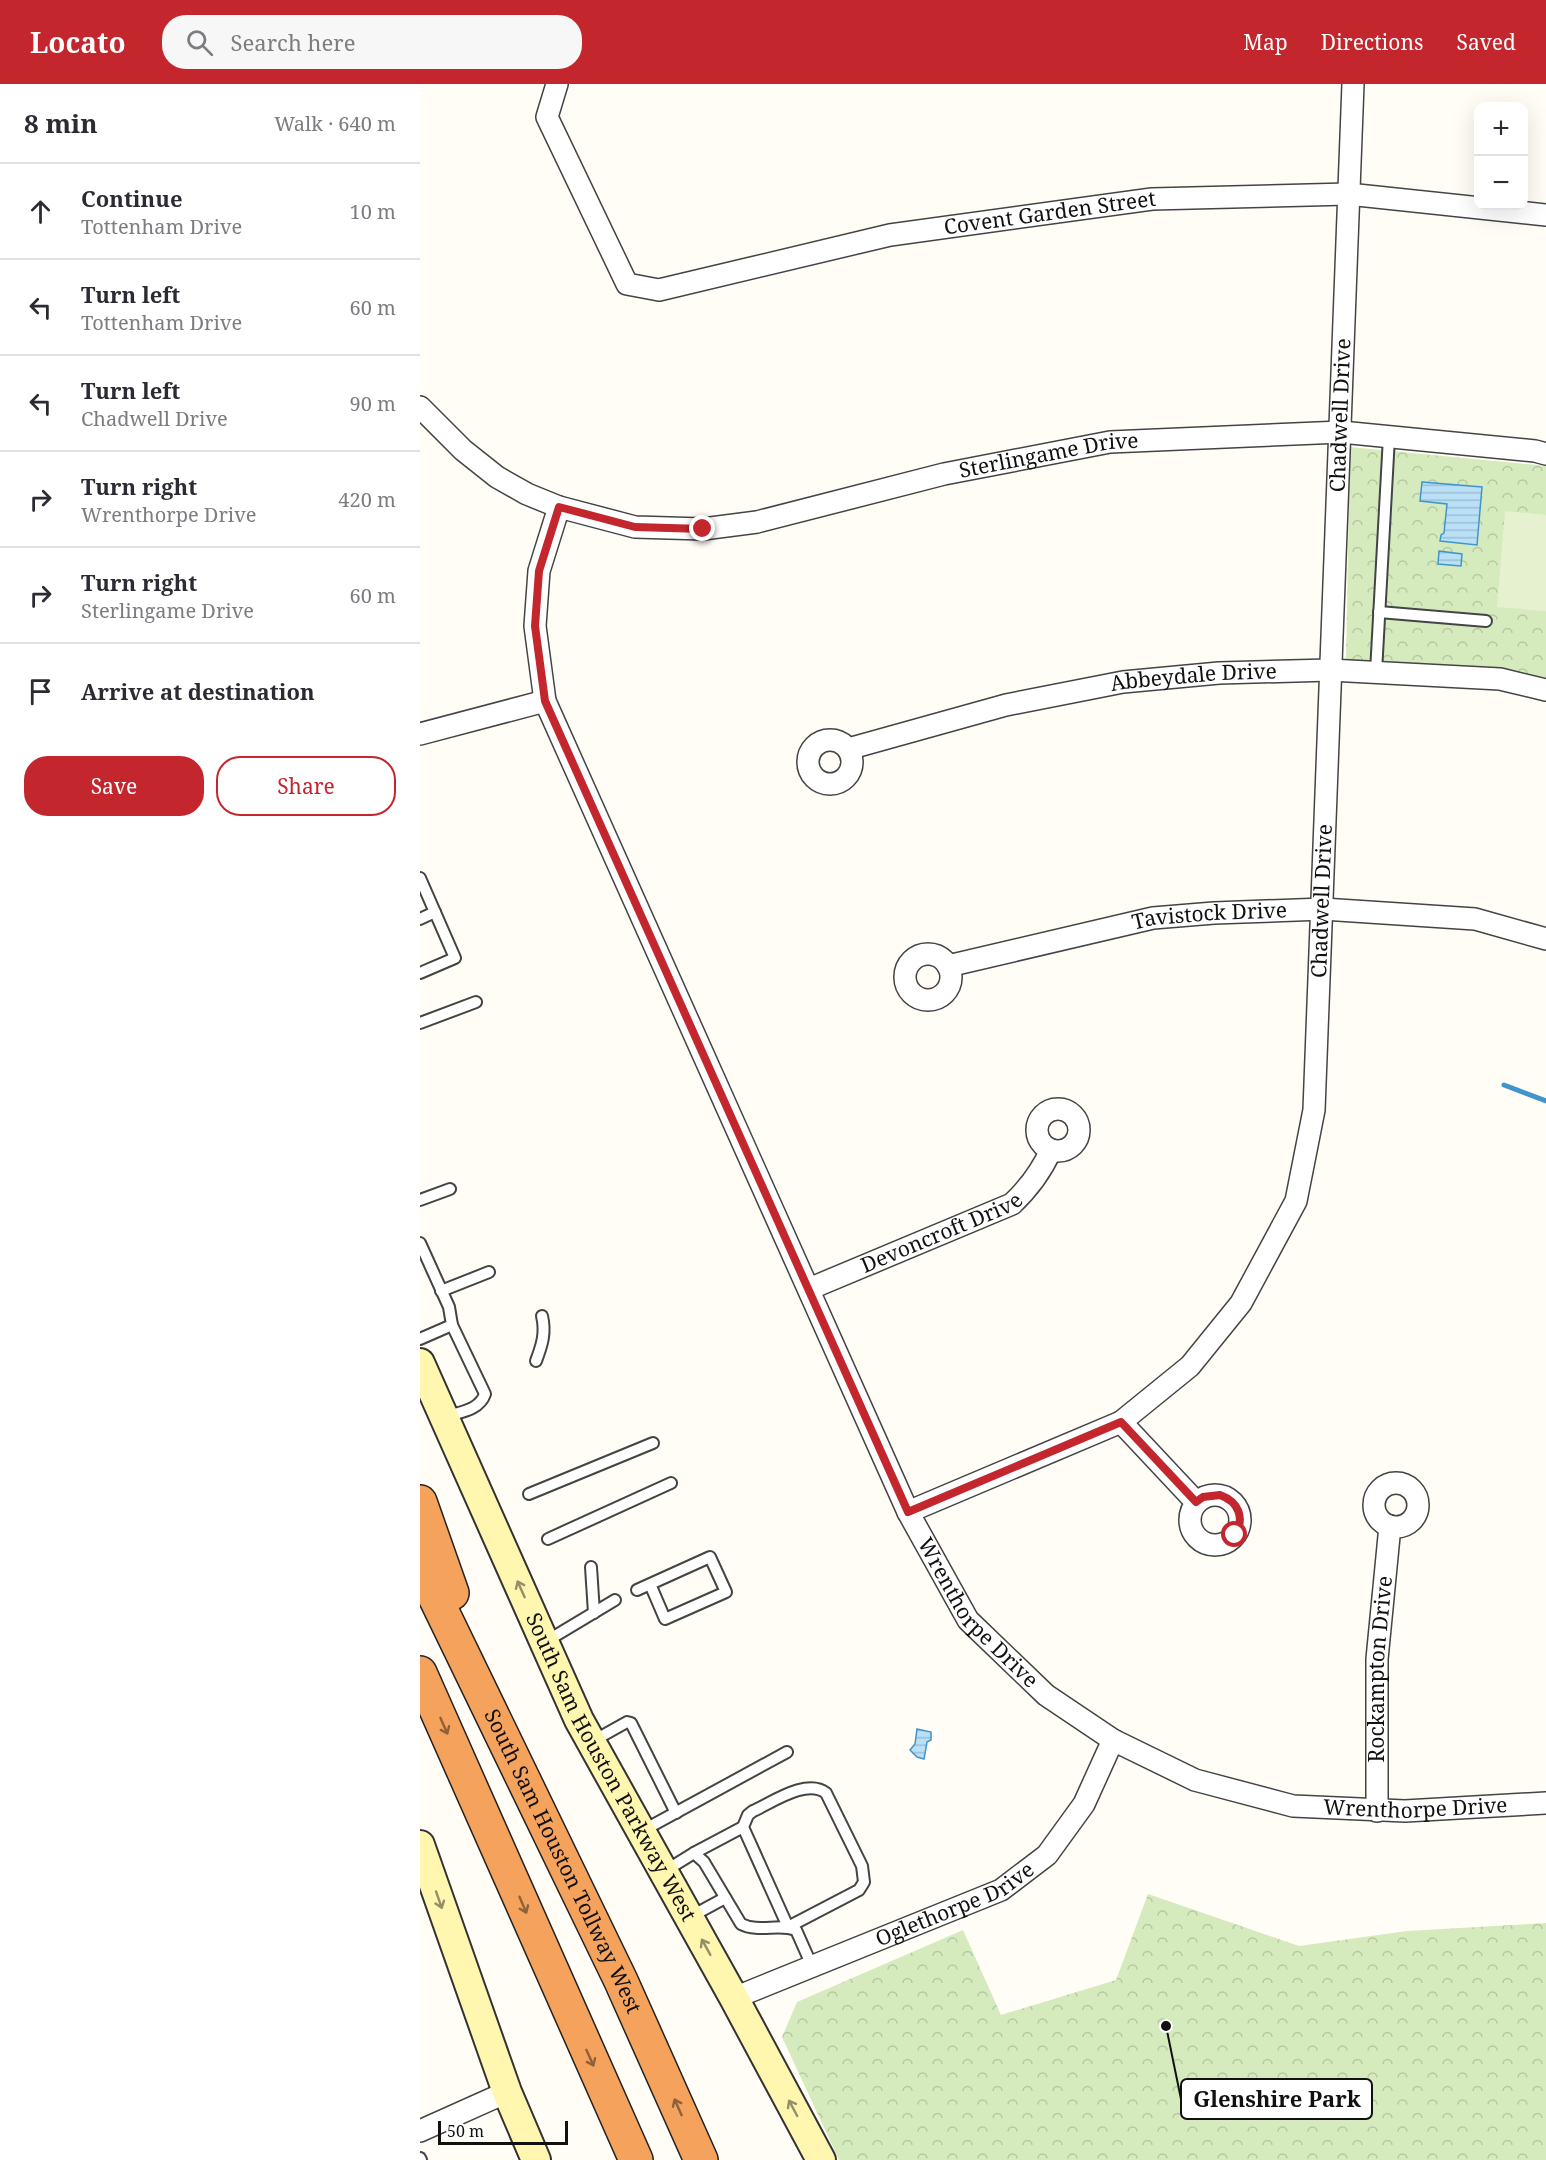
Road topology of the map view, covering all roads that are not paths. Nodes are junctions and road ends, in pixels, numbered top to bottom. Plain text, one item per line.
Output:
1 (557, 84) edge
2 (1353, 84) edge
3 (1348, 194) junction
4 (1546, 215) edge
5 (420, 407) edge
6 (1341, 432) junction
7 (1389, 437) junction
8 (1546, 454) edge
9 (559, 507) junction
10 (1379, 612) junction
11 (1486, 621) dead end
12 (1330, 670) junction
13 (1376, 672) junction
14 (1546, 690) edge
15 (545, 701) junction
16 (420, 734) edge
17 (848, 749) dead end
18 (420, 878) edge
19 (1323, 909) junction
20 (435, 912) junction
21 (420, 919) edge
22 (1546, 939) edge
23 (948, 966) dead end
24 (420, 974) edge
25 (476, 1002) dead end
26 (420, 1023) edge
27 (1051, 1150) dead end
28 (450, 1188) dead end
29 (420, 1200) edge
30 (420, 1243) edge
31 (489, 1272) dead end
32 (809, 1289) junction
33 (441, 1291) junction
34 (542, 1316) dead end
35 (452, 1325) junction
36 (420, 1339) edge
37 (536, 1361) dead end
38 (420, 1363) edge
39 (444, 1417) junction
40 (1121, 1422) junction
41 (653, 1443) dead end
42 (672, 1483) dead end
43 (529, 1494) dead end
44 (420, 1502) edge
45 (1196, 1502) dead end
46 (908, 1512) junction
47 (1390, 1526) dead end
48 (548, 1539) dead end
49 (420, 1566) edge
50 (591, 1567) dead end
51 (650, 1584) junction
52 (637, 1590) dead end
53 (615, 1600) dead end
54 (594, 1613) junction
55 (545, 1642) junction
56 (420, 1673) edge
57 (501, 1734) junction
58 (1113, 1740) junction
59 (592, 1742) junction
60 (788, 1752) dead end
61 (1546, 1803) edge
62 (1377, 1811) junction
63 (676, 1813) junction
64 (743, 1827) junction
65 (642, 1831) junction
66 (420, 1845) edge
67 (693, 1853) junction
68 (664, 1871) junction
69 (725, 1898) junction
70 (690, 1918) junction
71 (788, 1927) junction
72 (813, 1966) junction
73 (734, 1998) junction
74 (507, 2092) junction
75 (420, 2131) edge
76 (536, 2160) edge
77 (636, 2160) edge
78 (702, 2160) edge
79 (821, 2160) edge

1 - 3 street, Covent Garden Street
2 - 3 street, Chadwell Drive
3 - 4 street, Covent Garden Street
3 - 6 street, Chadwell Drive
5 - 9 street, Sterlingame Drive
6 - 7 street, Sterlingame Drive
6 - 9 street, Sterlingame Drive
6 - 12 street, Chadwell Drive
7 - 8 street, Sterlingame Drive
7 - 10 lane
9 - 15 street, Wrenthorpe Drive
10 - 11 lane
10 - 13 lane
12 - 13 street, Abbeydale Drive
12 - 17 street, Abbeydale Drive
12 - 19 street, Chadwell Drive
13 - 14 street, Abbeydale Drive
15 - 16 street
15 - 32 street, Wrenthorpe Drive
18 - 20 lane
19 - 22 street, Tavistock Drive
19 - 23 street, Tavistock Drive
19 - 40 street, Chadwell Drive
20 - 21 lane
20 - 24 lane
25 - 26 lane
27 - 32 street, Devoncroft Drive
28 - 29 lane
30 - 33 lane
31 - 33 lane
32 - 46 street, Wrenthorpe Drive
33 - 35 lane
34 - 37 lane
35 - 36 lane
35 - 39 lane
38 - 39 main road, South Sam Houston Parkway West
55 -> 39 main road, South Sam Houston Parkway West
40 - 45 street
40 - 46 street, Chadwell Drive
41 - 43 lane
42 - 48 lane
44 - 57 highway
46 - 58 street, Wrenthorpe Drive
47 - 62 street, Rockampton Drive
49 - 57 highway, South Sam Houston Tollway West
50 - 54 lane
51 - 51 lane
51 - 52 lane
53 - 54 lane
54 - 55 lane
55 - 59 main road, South Sam Houston Parkway West
56 -> 77 highway
78 -> 57 highway, South Sam Houston Tollway West
58 - 62 street, Wrenthorpe Drive
58 - 72 street, Oglethorpe Drive
59 - 63 lane
59 - 65 main road, South Sam Houston Parkway West
60 - 63 lane
61 - 62 street, Wrenthorpe Drive
63 - 65 lane
64 - 67 lane
64 - 71 lane
64 - 71 lane
65 - 68 main road, South Sam Houston Parkway West
66 -> 74 main road
67 - 68 lane
67 - 69 lane
68 - 70 main road, South Sam Houston Parkway West
69 - 70 lane
69 - 71 lane
73 -> 70 main road, South Sam Houston Parkway West
71 - 72 lane
72 - 73 street, Oglethorpe Drive
79 -> 73 main road, South Sam Houston Parkway West
74 - 75 street
74 - 76 main road

